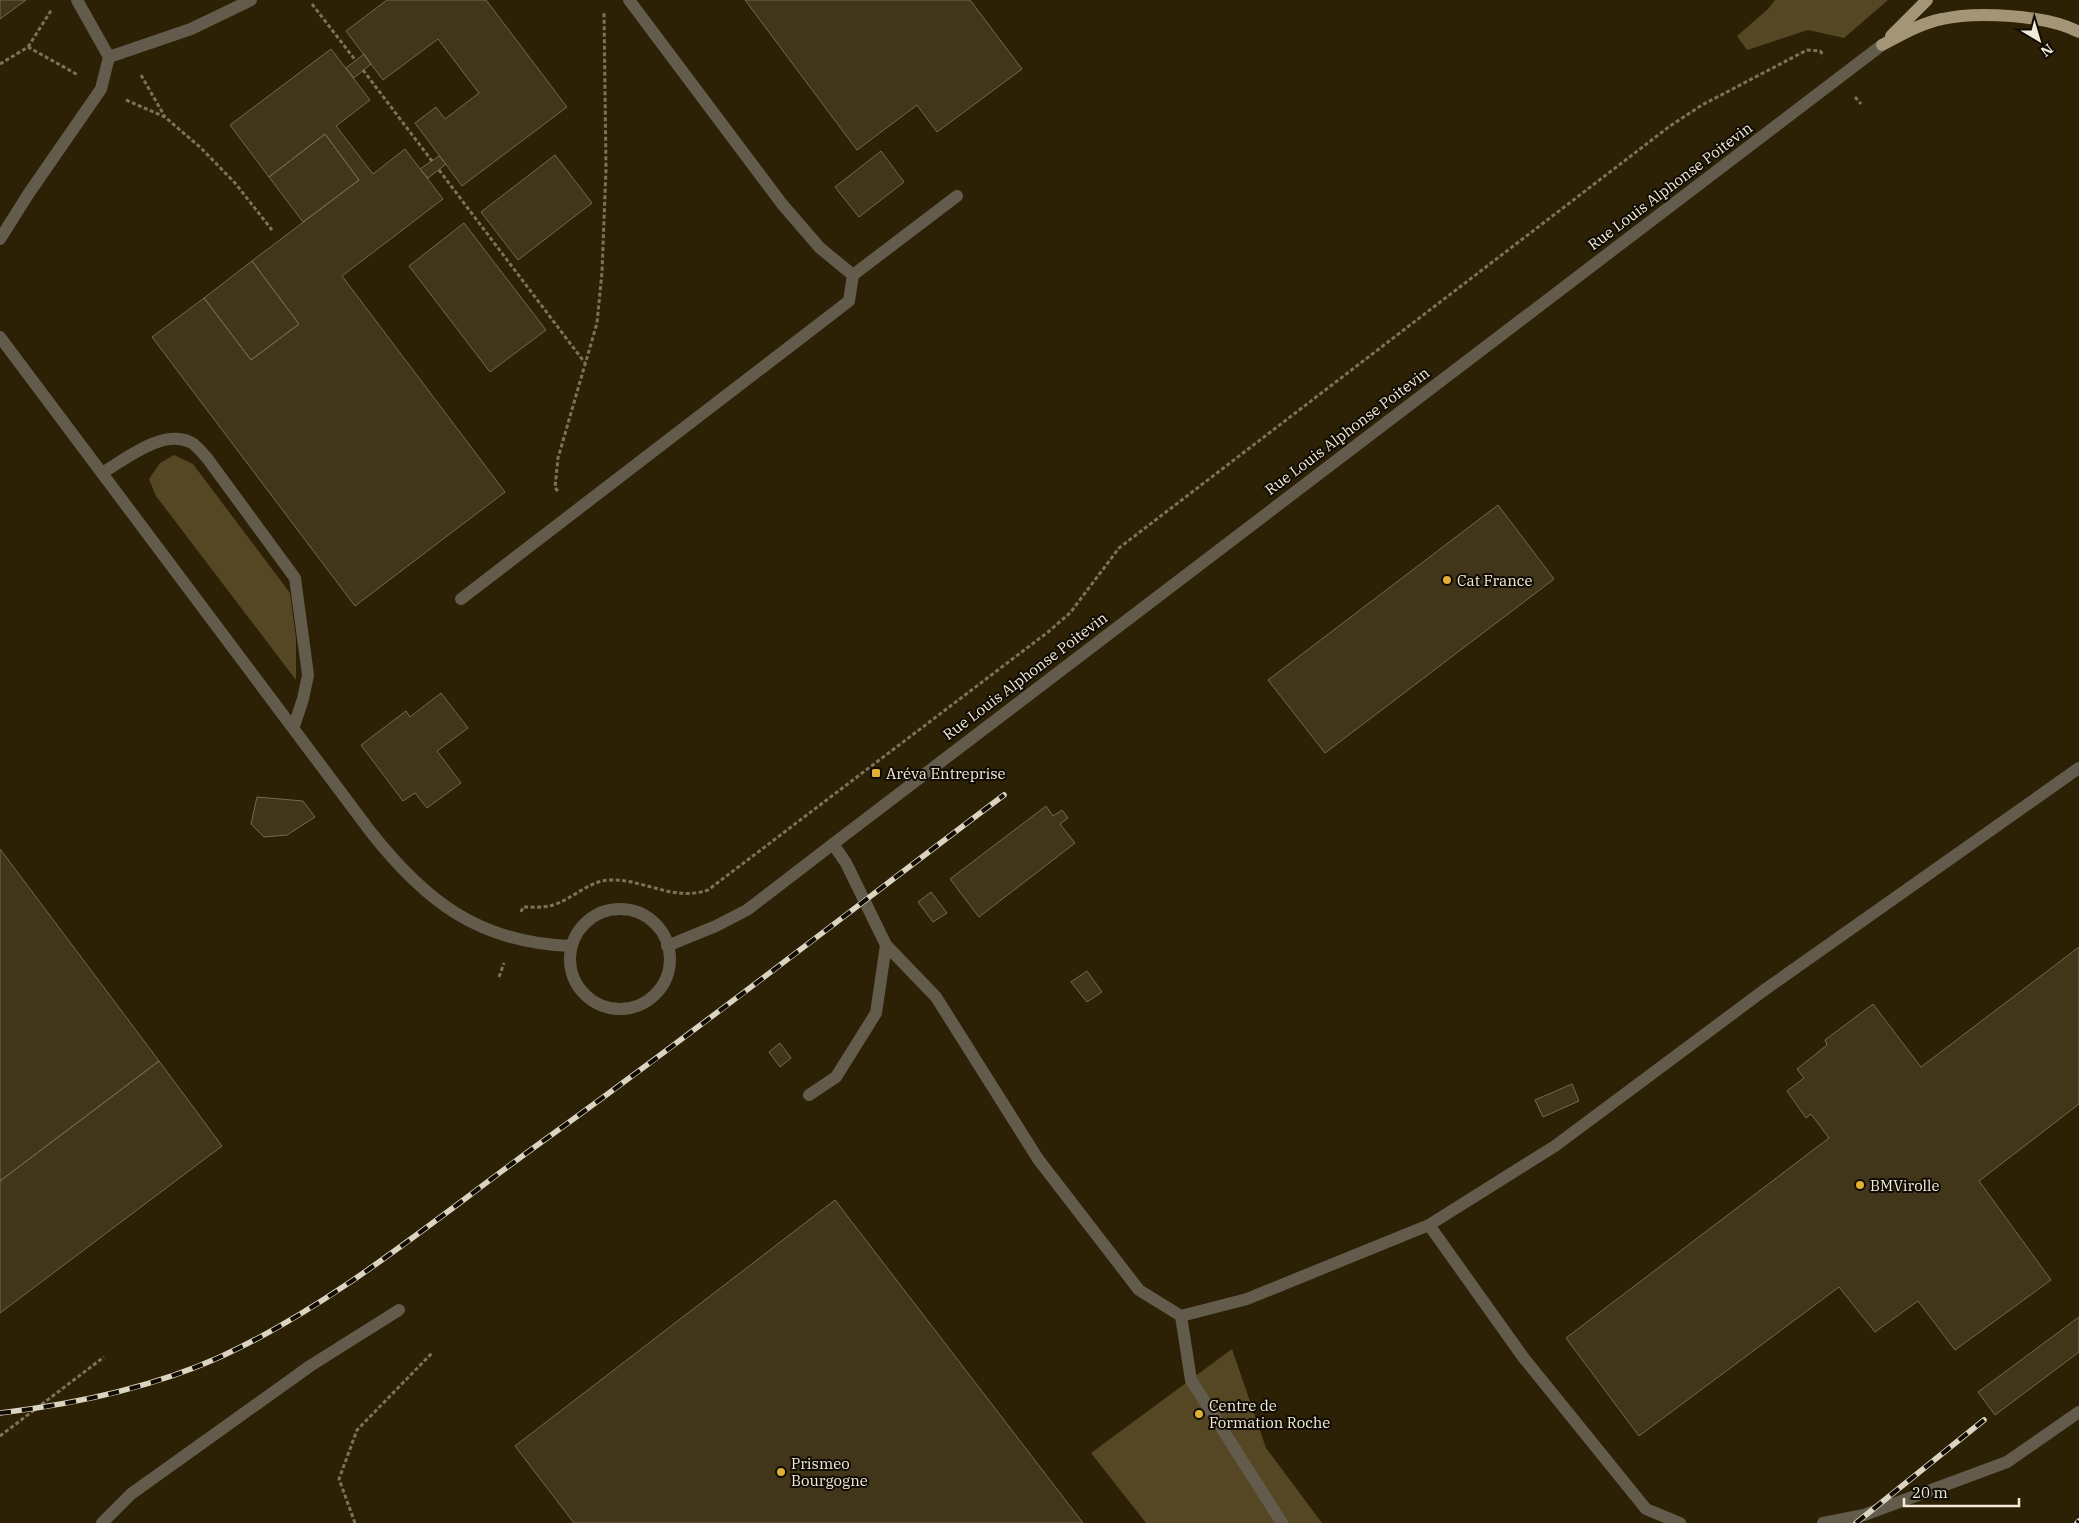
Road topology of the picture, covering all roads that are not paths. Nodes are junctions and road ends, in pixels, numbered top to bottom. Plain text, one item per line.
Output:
1 (78, 0) edge
2 (251, 0) edge
3 (630, 0) edge
4 (1927, 0) edge
5 (2079, 32) edge
6 (1882, 45) junction
7 (109, 57) junction
8 (957, 196) dead end
9 (0, 239) edge
10 (853, 275) junction
11 (0, 337) edge
12 (102, 473) junction
13 (461, 599) dead end
14 (294, 726) junction
15 (2079, 768) edge
16 (833, 844) junction
17 (886, 945) junction
18 (571, 946) junction
19 (668, 946) junction
20 (809, 1095) dead end
21 (1429, 1225) junction
22 (399, 1310) dead end
23 (1181, 1316) junction
24 (2079, 1412) edge
25 (107, 1521) edge
26 (1282, 1523) edge
27 (1680, 1523) edge
28 (1823, 1523) edge

1 - 7 street
2 - 7 street
3 - 10 street
4 - 6 main road
5 - 6 main road
6 - 16 street, Rue Louis Alphonse Poitevin
7 - 9 street
8 - 10 street
10 - 13 street
11 - 12 street
12 - 14 street
12 - 14 street
14 - 18 street
15 - 21 street
16 - 17 street
16 - 19 street, Rue Louis Alphonse Poitevin
17 - 20 street
17 - 23 street
18 - 19 street
18 - 19 street
21 - 23 street
21 - 27 street
22 - 25 street
23 - 26 street
24 - 28 street

